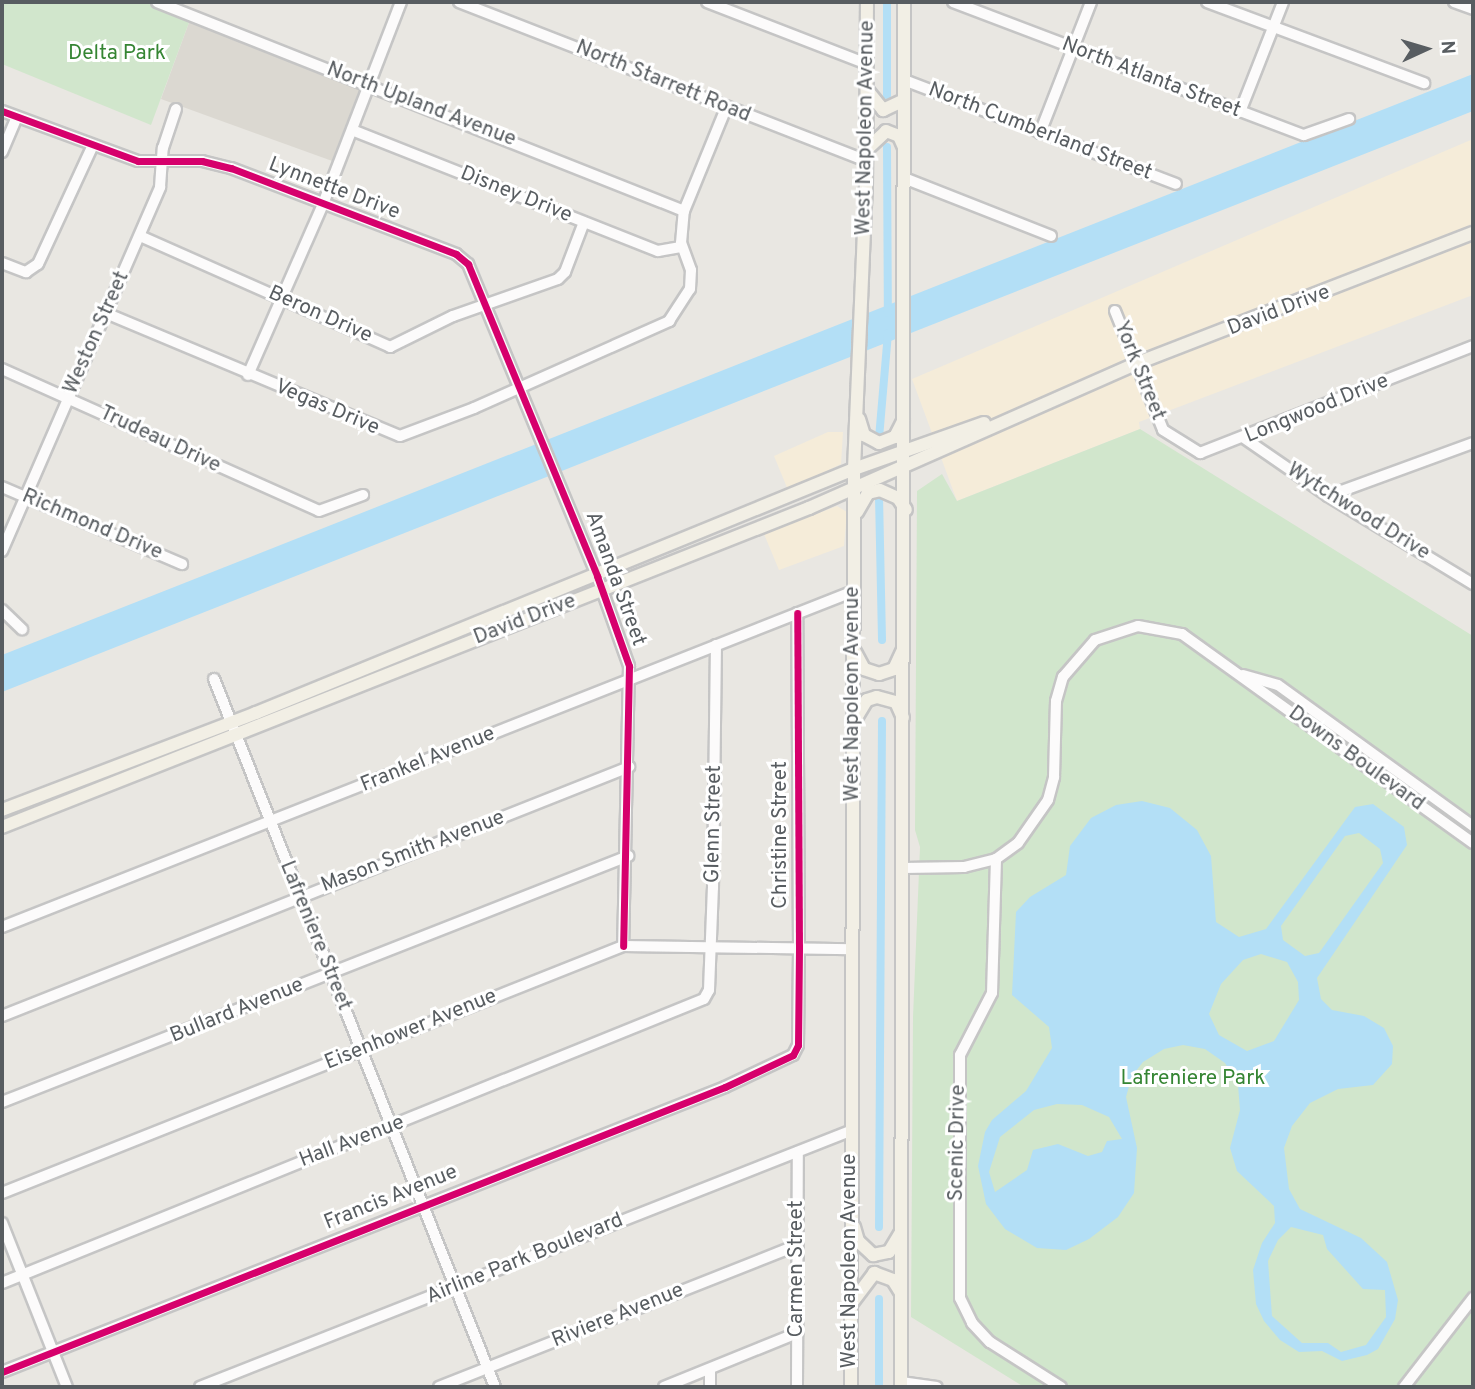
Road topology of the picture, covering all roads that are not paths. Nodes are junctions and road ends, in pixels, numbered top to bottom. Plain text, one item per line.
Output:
1 (157, 2) edge
2 (401, 2) edge
3 (459, 2) edge
4 (707, 2) edge
5 (867, 2) edge
6 (904, 2) edge
7 (953, 2) edge
8 (1091, 2) edge
9 (1207, 2) edge
10 (1283, 2) edge
11 (1454, 2) edge
12 (1473, 9) edge
13 (1273, 27) junction
14 (1073, 47) junction
15 (867, 64) junction
16 (904, 80) junction
17 (1424, 83) dead end
18 (369, 85) junction
19 (867, 90) junction
20 (904, 100) junction
21 (726, 108) junction
22 (176, 109) dead end
23 (2, 111) edge
24 (1240, 112) junction
25 (17, 117) junction
26 (1349, 119) dead end
27 (352, 130) junction
28 (1040, 133) junction
29 (93, 145) junction
30 (904, 148) junction
31 (2, 152) edge
32 (867, 155) junction
33 (162, 163) junction
34 (904, 178) junction
35 (1176, 184) dead end
36 (323, 204) junction
37 (684, 211) junction
38 (584, 222) junction
39 (1473, 233) edge
40 (140, 236) junction
41 (1051, 236) dead end
42 (681, 247) junction
43 (2, 263) edge
44 (280, 298) junction
45 (487, 303) junction
46 (1115, 311) dead end
47 (108, 314) junction
48 (1473, 345) edge
49 (1135, 364) junction
50 (2, 369) edge
51 (248, 375) junction
52 (1083, 386) junction
53 (521, 388) junction
54 (67, 398) junction
55 (855, 405) junction
56 (904, 417) junction
57 (1163, 430) joint
58 (542, 438) joint
59 (1244, 438) junction
60 (1473, 443) edge
61 (904, 451) junction
62 (906, 467) junction
63 (854, 470) junction
64 (2, 486) edge
65 (854, 487) junction
66 (363, 495) dead end
67 (25, 496) junction
68 (1328, 496) junction
69 (906, 510) junction
70 (855, 519) junction
71 (2, 551) edge
72 (182, 564) dead end
73 (597, 576) junction
74 (1473, 584) edge
75 (601, 590) junction
76 (854, 591) junction
77 (2, 610) edge
78 (797, 613) junction
79 (22, 629) dead end
80 (905, 644) junction
81 (716, 645) junction
82 (853, 648) junction
83 (411, 649) junction
84 (416, 663) junction
85 (1239, 674) junction
86 (214, 679) dead end
87 (630, 680) junction
88 (905, 725) junction
89 (853, 726) junction
90 (233, 728) junction
91 (629, 767) junction
92 (2, 810) edge
93 (269, 821) junction
94 (1473, 826) edge
95 (2, 827) edge
96 (1473, 843) edge
97 (628, 856) junction
98 (996, 859) junction
99 (904, 868) junction
100 (299, 896) junction
101 (2, 927) edge
102 (623, 946) junction
103 (711, 948) junction
104 (799, 948) junction
105 (852, 949) junction
106 (330, 974) junction
107 (702, 1001) joint
108 (2, 1016) edge
109 (360, 1051) junction
110 (792, 1056) joint
111 (2, 1102) edge
112 (390, 1127) junction
113 (850, 1131) junction
114 (798, 1152) junction
115 (2, 1194) edge
116 (422, 1205) junction
117 (850, 1217) junction
118 (2, 1223) edge
119 (902, 1228) junction
120 (797, 1245) junction
121 (22, 1274) junction
122 (2, 1283) edge
123 (455, 1287) junction
124 (902, 1294) junction
125 (1473, 1298) edge
126 (850, 1306) junction
127 (797, 1333) junction
128 (52, 1352) junction
129 (487, 1368) junction
130 (710, 1369) junction
131 (2, 1372) edge
132 (901, 1385) edge
133 (67, 1387) edge
134 (200, 1387) edge
135 (439, 1387) edge
136 (495, 1387) edge
137 (664, 1387) edge
138 (710, 1387) edge
139 (797, 1387) edge
140 (851, 1387) edge
141 (937, 1387) edge
142 (1060, 1387) edge
143 (1404, 1387) edge

1 - 18 street, North Upland Avenue
2 - 18 street
3 - 21 street, North Starrett Road
4 - 15 street
5 - 15 main road, West Napoleon Avenue
6 - 16 main road, West Napoleon Avenue
7 - 14 street, North Atlanta Street
8 - 14 street
9 - 13 street
10 - 13 street
11 - 12 street
13 - 17 street
13 - 24 street
14 - 24 street, North Atlanta Street
14 - 28 street
15 - 19 main road, West Napoleon Avenue
16 - 20 main road, West Napoleon Avenue
16 - 28 street, North Cumberland Street
18 - 27 street
18 - 37 street, North Upland Avenue
19 - 20 main road
19 - 32 main road, West Napoleon Avenue
20 - 30 main road, West Napoleon Avenue
21 - 32 street, North Starrett Road
21 - 37 street, Vegas Drive
22 - 33 street, Weston Street
23 - 25 street, Lynnette Drive
24 - 26 street, North Atlanta Street
25 - 29 street, Lynnette Drive
25 - 31 street
27 - 36 street
27 - 38 street, Disney Drive
28 - 35 street, North Cumberland Street
29 - 33 street, Lynnette Drive
29 - 43 street
30 - 32 main road
30 - 34 main road, West Napoleon Avenue
32 - 55 main road, West Napoleon Avenue
33 - 36 street, Lynnette Drive
33 - 40 street, Weston Street
34 - 41 street
34 - 56 main road, West Napoleon Avenue
36 - 44 street
36 - 45 street, Lynnette Drive
37 - 42 street, Vegas Drive
38 - 42 street, Disney Drive
38 - 45 street, Beron Drive
39 - 49 main road, David Drive
40 - 44 street, Beron Drive
40 - 47 street, Weston Street
42 - 53 street, Vegas Drive
44 - 45 street, Beron Drive
44 - 51 street
45 - 53 street, Lynnette Drive
46 - 49 street, York Street
47 - 51 street, Vegas Drive
47 - 54 street, Weston Street
48 - 59 street, Longwood Drive
49 - 52 main road, David Drive
49 - 57 street, York Street
50 - 54 street, Trudeau Drive
51 - 53 street, Vegas Drive
52 - 61 main road, David Drive
52 - 62 main road, David Drive
53 - 58 street, Lynnette Drive
54 - 66 street, Trudeau Drive
54 - 67 street, Weston Street
55 - 56 main road
55 - 63 main road, West Napoleon Avenue
56 - 61 main road, West Napoleon Avenue
57 - 59 street, Longwood Drive
58 - 73 street, Amanda Street
59 - 68 street, Wytchwood Drive
60 - 68 street
61 - 62 main road, West Napoleon Avenue
61 - 63 main road, David Drive
62 - 65 main road, David Drive
62 - 69 main road, West Napoleon Avenue
63 - 65 main road, West Napoleon Avenue
63 - 73 main road, David Drive
64 - 67 street, Richmond Drive
65 - 70 main road, West Napoleon Avenue
65 - 75 main road, David Drive
67 - 71 street, Weston Street
67 - 72 street, Richmond Drive
68 - 74 street, Wytchwood Drive
69 - 70 main road
69 - 80 main road, West Napoleon Avenue
70 - 76 main road, West Napoleon Avenue
73 - 75 street, Amanda Street
73 - 83 main road, David Drive
75 - 84 main road, David Drive
75 - 87 street, Amanda Street
76 - 78 street, Frankel Avenue
76 - 82 main road, West Napoleon Avenue
77 - 79 street
78 - 81 street, Frankel Avenue
78 - 104 street, Christine Street
80 - 82 main road
80 - 88 main road, West Napoleon Avenue
81 - 87 street, Frankel Avenue
81 - 103 street, Glenn Street
82 - 89 main road, West Napoleon Avenue
83 - 84 main road
83 - 90 main road, David Drive
84 - 90 main road, David Drive
85 - 94 street, Downs Boulevard
85 - 96 street, Downs Boulevard
85 - 98 street, Downs Boulevard
86 - 90 street, Lafreniere Street
87 - 91 street, Amanda Street
87 - 93 street, Frankel Avenue
88 - 89 main road
88 - 99 main road, West Napoleon Avenue
89 - 105 main road, West Napoleon Avenue
90 - 92 main road, David Drive
90 - 93 street, Lafreniere Street
90 - 95 main road, David Drive
91 - 97 street, Amanda Street
91 - 100 street, Mason Smith Avenue
93 - 100 street, Lafreniere Street
93 - 101 street, Frankel Avenue
97 - 102 street, Amanda Street
97 - 106 street, Bullard Avenue
98 - 99 street, Downs Boulevard
98 - 142 street, Scenic Drive
99 - 119 main road, West Napoleon Avenue
100 - 106 street, Lafreniere Street
100 - 108 street, Mason Smith Avenue
102 - 103 street, Eisenhower Avenue
102 - 109 street, Eisenhower Avenue
103 - 104 street, Eisenhower Avenue
103 - 107 street, Glenn Street
104 - 105 street, Eisenhower Avenue
104 - 110 street, Christine Street
105 - 113 main road, West Napoleon Avenue
106 - 109 street, Lafreniere Street
106 - 111 street, Bullard Avenue
107 - 112 street, Hall Avenue
109 - 112 street, Lafreniere Street
109 - 115 street, Eisenhower Avenue
110 - 116 street, Francis Avenue
112 - 116 street, Lafreniere Street
112 - 121 street, Hall Avenue
113 - 114 street, Airline Park Boulevard
113 - 117 main road, West Napoleon Avenue
114 - 120 street, Carmen Street
114 - 123 street, Airline Park Boulevard
116 - 123 street, Lafreniere Street
116 - 128 street, Francis Avenue
117 - 119 main road
117 - 126 main road, West Napoleon Avenue
118 - 121 street
119 - 124 main road, West Napoleon Avenue
120 - 127 street, Carmen Street
120 - 129 street, Riviere Avenue
121 - 122 street, Hall Avenue
121 - 128 street
123 - 129 street, Lafreniere Street
123 - 134 street, Airline Park Boulevard
124 - 126 main road
124 - 132 main road, West Napoleon Avenue
125 - 143 street
126 - 140 main road, West Napoleon Avenue
127 - 130 street
127 - 139 street, Carmen Street
128 - 131 street, Francis Avenue
128 - 133 street
129 - 135 street, Riviere Avenue
129 - 136 street, Lafreniere Street
130 - 137 street
130 - 138 street
132 - 141 street

